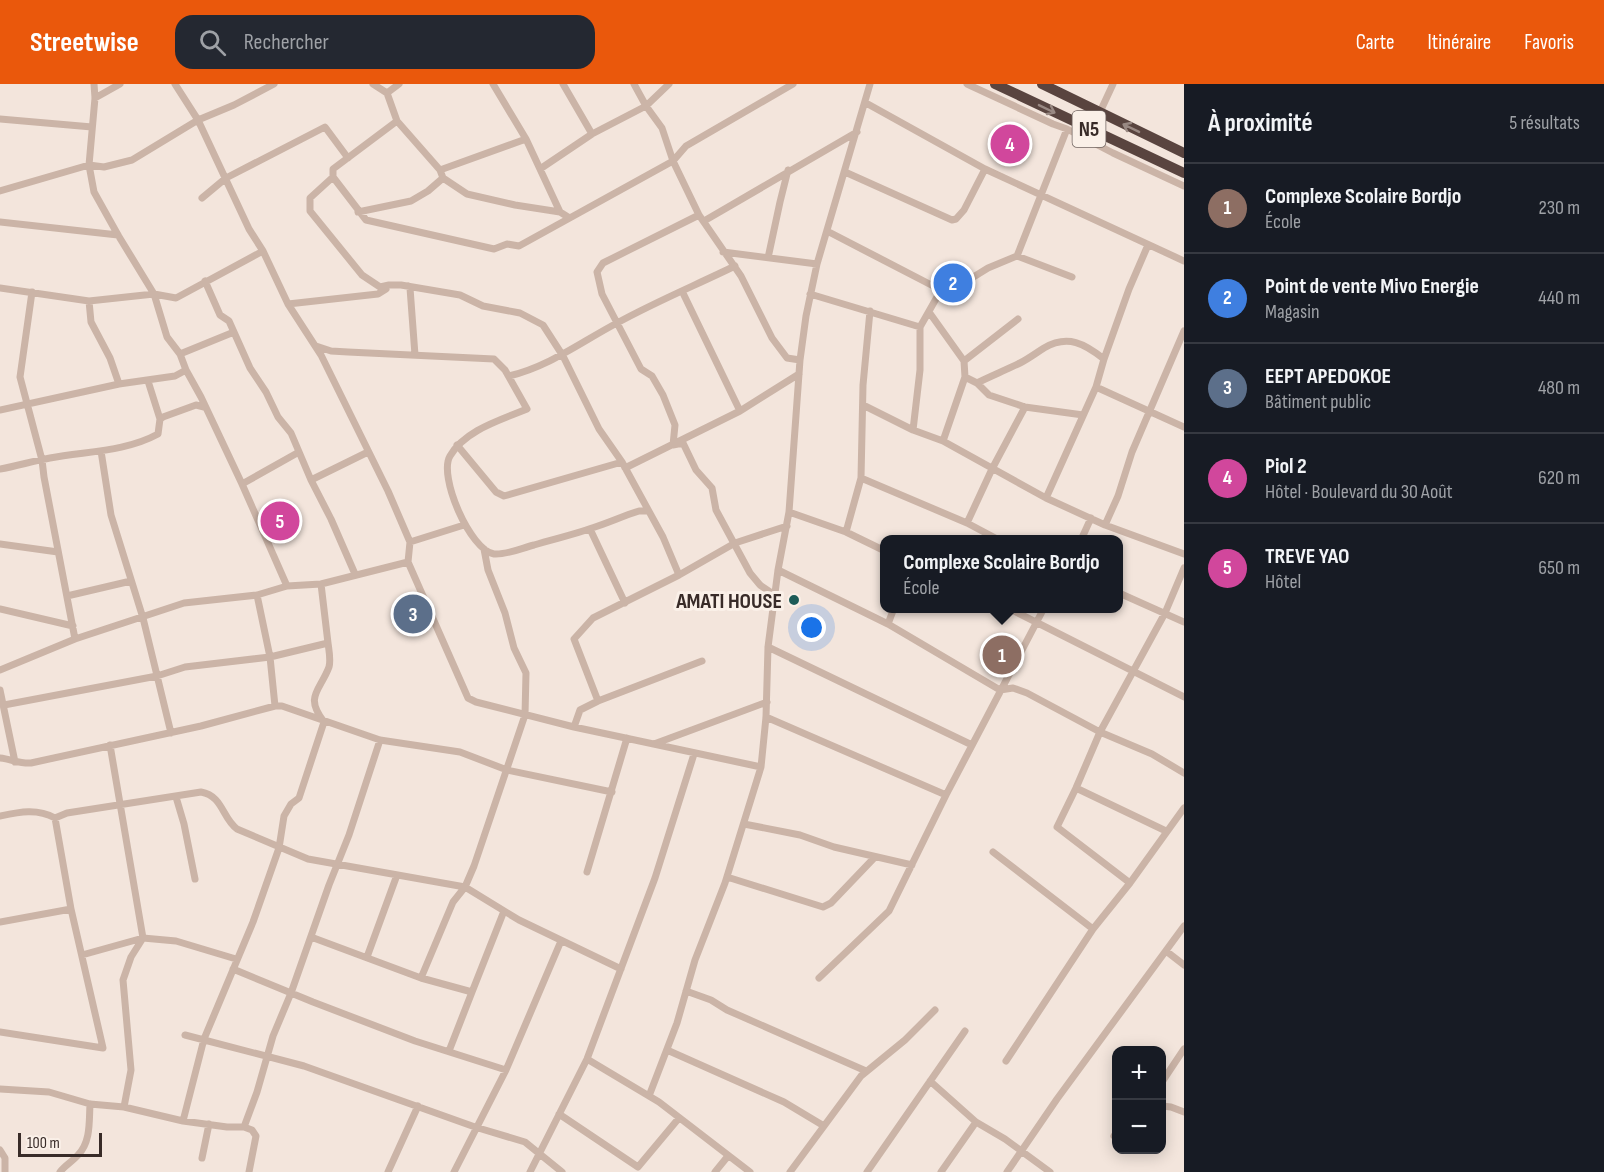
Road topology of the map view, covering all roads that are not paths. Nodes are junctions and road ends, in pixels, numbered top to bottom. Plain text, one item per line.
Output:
1 (94, 84) edge
2 (120, 84) edge
3 (175, 84) edge
4 (372, 84) edge
5 (399, 84) edge
6 (493, 84) edge
7 (563, 84) edge
8 (634, 84) edge
9 (669, 84) edge
10 (793, 84) edge
11 (870, 84) edge
12 (967, 84) edge
13 (995, 84) edge
14 (1042, 84) edge
15 (1113, 84) edge
16 (272, 85) edge
17 (387, 93) junction
18 (95, 98) junction
19 (866, 103) junction
20 (646, 106) junction
21 (1100, 112) junction
22 (0, 119) edge
23 (198, 120) junction
24 (397, 121) junction
25 (92, 127) junction
26 (1067, 129) junction
27 (858, 132) junction
28 (592, 134) junction
29 (526, 139) junction
30 (1184, 153) edge
31 (348, 158) junction
32 (673, 161) junction
33 (89, 165) junction
34 (540, 169) junction
35 (985, 169) junction
36 (440, 170) junction
37 (788, 171) junction
38 (845, 172) junction
39 (1184, 173) edge
40 (333, 177) junction
41 (226, 178) junction
42 (443, 178) junction
43 (1184, 186) edge
44 (0, 191) edge
45 (1042, 195) junction
46 (202, 198) dead end
47 (358, 212) junction
48 (560, 213) junction
49 (568, 217) junction
50 (702, 218) junction
51 (0, 222) edge
52 (828, 231) junction
53 (118, 235) junction
54 (1148, 244) junction
55 (263, 251) junction
56 (723, 252) junction
57 (1017, 256) junction
58 (768, 258) junction
59 (1184, 261) edge
60 (817, 264) junction
61 (735, 266) junction
62 (1072, 277) dead end
63 (206, 281) junction
64 (408, 286) junction
65 (381, 287) junction
66 (0, 288) edge
67 (941, 290) junction
68 (682, 291) junction
69 (32, 292) junction
70 (154, 294) junction
71 (810, 294) junction
72 (88, 301) junction
73 (288, 304) junction
74 (870, 311) junction
75 (929, 312) junction
76 (1018, 319) dead end
77 (616, 323) junction
78 (920, 327) junction
79 (1184, 331) edge
80 (234, 332) junction
81 (315, 345) junction
82 (180, 354) junction
83 (415, 355) junction
84 (563, 356) junction
85 (1104, 359) junction
86 (800, 360) junction
87 (964, 361) junction
88 (186, 370) junction
89 (799, 374) junction
90 (509, 376) junction
91 (965, 377) junction
92 (148, 381) junction
93 (977, 383) junction
94 (119, 384) junction
95 (1096, 387) junction
96 (26, 405) junction
97 (863, 405) junction
98 (204, 407) junction
99 (1025, 407) junction
100 (0, 410) edge
101 (1151, 410) junction
102 (740, 411) junction
103 (1083, 415) junction
104 (160, 419) junction
105 (1184, 427) edge
106 (913, 430) junction
107 (943, 441) junction
108 (673, 445) junction
109 (457, 446) junction
110 (101, 451) junction
111 (299, 452) junction
112 (368, 452) junction
113 (42, 460) junction
114 (624, 465) junction
115 (992, 469) junction
116 (0, 470) edge
117 (861, 478) junction
118 (311, 480) junction
119 (242, 484) junction
120 (1046, 498) junction
121 (647, 511) junction
122 (789, 512) junction
123 (1091, 518) junction
124 (967, 523) junction
125 (464, 525) junction
126 (1105, 525) junction
127 (787, 526) junction
128 (590, 529) junction
129 (846, 532) junction
130 (990, 535) edge
131 (1083, 535) edge
132 (410, 542) junction
133 (735, 543) junction
134 (0, 544) edge
135 (484, 549) junction
136 (880, 549) edge
137 (58, 552) junction
138 (1184, 554) edge
139 (408, 562) junction
140 (1184, 568) edge
141 (778, 570) junction
142 (355, 574) junction
143 (679, 575) junction
144 (131, 580) junction
145 (321, 584) junction
146 (287, 586) junction
147 (257, 595) junction
148 (1123, 595) edge
149 (67, 596) junction
150 (776, 596) junction
151 (625, 603) junction
152 (0, 609) edge
153 (892, 613) edge
154 (1017, 613) edge
155 (1042, 613) edge
156 (1165, 613) junction
157 (143, 618) junction
158 (1036, 622) junction
159 (1184, 622) edge
160 (888, 624) junction
161 (73, 626) junction
162 (75, 639) junction
163 (328, 644) junction
164 (768, 647) junction
165 (270, 657) junction
166 (702, 661) dead end
167 (0, 670) edge
168 (1133, 672) junction
169 (157, 676) junction
170 (0, 690) edge
171 (1000, 690) junction
172 (1184, 697) edge
173 (598, 701) junction
174 (767, 702) junction
175 (4, 705) junction
176 (274, 706) junction
177 (525, 715) junction
178 (766, 717) junction
179 (324, 722) junction
180 (574, 727) junction
181 (1100, 732) junction
182 (171, 733) junction
183 (627, 738) junction
184 (380, 740) junction
185 (654, 744) junction
186 (110, 745) junction
187 (972, 745) junction
188 (694, 754) junction
189 (0, 758) edge
190 (15, 762) junction
191 (761, 767) junction
192 (507, 770) junction
193 (1184, 773) edge
194 (1076, 788) junction
195 (612, 792) junction
196 (946, 795) junction
197 (176, 797) junction
198 (120, 805) junction
199 (1184, 808) edge
200 (0, 816) edge
201 (55, 818) junction
202 (744, 824) junction
203 (1166, 831) junction
204 (279, 848) junction
205 (993, 852) dead end
206 (875, 857) junction
207 (337, 865) junction
208 (912, 865) junction
209 (588, 872) dead end
210 (397, 875) junction
211 (727, 877) junction
212 (195, 879) dead end
213 (1130, 883) junction
214 (465, 887) junction
215 (71, 909) junction
216 (504, 911) junction
217 (0, 922) edge
218 (1184, 926) edge
219 (1093, 929) junction
220 (311, 937) junction
221 (143, 938) junction
222 (561, 941) junction
223 (1166, 951) junction
224 (82, 955) junction
225 (367, 957) junction
226 (236, 959) junction
227 (1184, 965) edge
228 (233, 969) junction
229 (621, 969) junction
230 (421, 978) junction
231 (819, 978) dead end
232 (686, 991) junction
233 (472, 992) junction
234 (291, 993) junction
235 (935, 1010) dead end
236 (965, 1031) dead end
237 (0, 1032) edge
238 (185, 1035) dead end
239 (204, 1039) junction
240 (1184, 1048) edge
241 (668, 1050) junction
242 (448, 1051) junction
243 (266, 1057) junction
244 (587, 1059) junction
245 (1006, 1061) dead end
246 (506, 1070) junction
247 (866, 1071) junction
248 (1166, 1075) edge
249 (930, 1081) junction
250 (0, 1089) edge
251 (650, 1096) junction
252 (90, 1104) junction
253 (418, 1106) junction
254 (1166, 1106) edge
255 (124, 1107) junction
256 (1184, 1113) edge
257 (559, 1114) junction
258 (679, 1118) junction
259 (183, 1120) junction
260 (976, 1122) junction
261 (209, 1124) junction
262 (824, 1126) junction
263 (244, 1127) junction
264 (476, 1127) junction
265 (0, 1150) edge
266 (1021, 1150) junction
267 (539, 1153) junction
268 (728, 1156) junction
269 (202, 1158) dead end
270 (5, 1172) edge
271 (60, 1172) edge
272 (249, 1172) edge
273 (388, 1172) edge
274 (454, 1172) edge
275 (530, 1172) edge
276 (562, 1172) edge
277 (715, 1172) edge
278 (750, 1172) edge
279 (790, 1172) edge
280 (867, 1172) edge
281 (941, 1172) edge
282 (1007, 1172) edge
283 (1050, 1172) edge

1 - 18 street
2 - 18 street
3 - 23 street
4 - 17 street
5 - 17 street
6 - 29 street
7 - 28 street
8 - 20 street
9 - 20 street
10 - 32 street
11 - 19 street
12 - 26 street
13 -> 39 highway, N5
14 - 21 highway, N5
15 - 21 street
16 - 23 street
17 - 24 street
18 - 25 street
19 - 27 street
19 - 35 street
20 - 28 street
20 - 32 street
30 -> 21 highway, N5
22 - 25 street
23 - 33 street
23 - 41 street
24 - 31 street
24 - 36 street
25 - 33 street
26 - 43 street
26 - 45 street
27 - 37 street
27 - 38 street
28 - 34 street
29 - 34 street
29 - 36 street
31 - 40 street
31 - 41 street
32 - 49 street
32 - 50 street
33 - 44 street
33 - 53 street
34 - 48 street
35 - 38 street
35 - 45 street
36 - 42 street
37 - 50 street
37 - 58 street
38 - 52 street
40 - 47 street
40 - 65 street
41 - 46 street
41 - 55 street
42 - 47 street
42 - 48 street
45 - 54 street
45 - 57 street
47 - 49 street
48 - 49 street
50 - 56 street
50 - 77 street
51 - 53 street
52 - 60 street
52 - 67 street
53 - 70 street
54 - 59 street
54 - 85 street
55 - 63 street
55 - 73 street
56 - 58 street
56 - 61 street
57 - 62 street
57 - 67 street
58 - 60 street
60 - 71 street
61 - 68 street
61 - 86 street
63 - 70 street
63 - 80 street
64 - 65 street
64 - 83 street
64 - 84 street
65 - 73 street
66 - 69 street
67 - 75 street
68 - 77 street
68 - 102 street
69 - 72 street
69 - 96 street
70 - 72 street
70 - 82 street
71 - 74 street
71 - 86 street
72 - 94 street
73 - 81 street
74 - 78 street
74 - 97 street
75 - 78 street
75 - 87 street
76 - 87 street
77 - 84 street
77 - 108 street
78 - 106 street
79 - 101 street
80 - 82 street
80 - 111 street
81 - 83 street
81 - 112 street
82 - 88 street
83 - 90 street
84 - 90 street
84 - 114 street
85 - 93 street
85 - 95 street
86 - 89 street
87 - 91 street
88 - 92 street
88 - 98 street
89 - 102 street
89 - 122 street
90 - 109 street
91 - 93 street
91 - 107 street
92 - 94 street
92 - 104 street
93 - 99 street
94 - 96 street
95 - 101 street
95 - 103 street
96 - 100 street
96 - 113 street
97 - 106 street
97 - 117 street
98 - 104 street
98 - 119 street
99 - 103 street
99 - 115 street
101 - 105 street
101 - 126 street
102 - 108 street
103 - 120 street
104 - 110 street
106 - 107 street
107 - 115 street
108 - 114 street
108 - 133 street
109 - 114 street
109 - 125 street
110 - 113 street
110 - 144 street
111 - 118 street
111 - 119 street
112 - 118 street
112 - 132 street
113 - 116 street
113 - 137 street
114 - 121 street
115 - 120 street
115 - 124 street
117 - 124 street
117 - 129 street
118 - 142 street
119 - 146 street
120 - 123 street
121 - 128 street
121 - 143 street
122 - 127 street
122 - 129 street
123 - 126 street
123 - 131 street
124 - 130 street
125 - 132 street
125 - 135 street
126 - 138 street
127 - 133 street
127 - 141 street
128 - 135 street
128 - 151 street
129 - 136 street
132 - 139 street
133 - 143 street
133 - 150 street
134 - 137 street
135 - 177 street
137 - 149 street
139 - 142 street
139 - 177 street
140 - 156 street
141 - 150 street
141 - 160 street
142 - 145 street
143 - 151 street
144 - 149 street
144 - 157 street
145 - 146 street
145 - 163 street
146 - 147 street
147 - 157 street
147 - 165 street
148 - 156 street
149 - 161 street
150 - 164 street
151 - 173 street
152 - 161 street
153 - 160 street
154 - 158 street
155 - 158 street
156 - 159 street
156 - 168 street
157 - 162 street
157 - 169 street
158 - 168 street
158 - 171 street
160 - 171 street
161 - 162 street
162 - 167 street
163 - 165 street
163 - 179 street
164 - 174 street
164 - 187 street
165 - 169 street
165 - 176 street
166 - 173 street
168 - 172 street
168 - 181 street
169 - 175 street
169 - 182 street
170 - 175 street
171 - 181 street
171 - 187 street
173 - 180 street
174 - 178 street
174 - 185 street
175 - 190 street
176 - 179 street
176 - 182 street
177 - 180 street
177 - 192 street
178 - 191 street
178 - 196 street
179 - 184 street
179 - 204 street
180 - 183 street
181 - 193 street
181 - 194 street
182 - 186 street
183 - 185 street
183 - 195 street
184 - 192 street
184 - 207 street
185 - 188 street
186 - 190 street
186 - 198 street
187 - 196 street
188 - 191 street
188 - 229 street
189 - 190 street
191 - 202 street
192 - 195 street
192 - 214 street
194 - 203 street
194 - 213 street
195 - 209 street
196 - 208 street
197 - 198 street
197 - 204 street
197 - 212 street
198 - 201 street
198 - 221 street
199 - 203 street
200 - 201 street
201 - 215 street
202 - 206 street
202 - 211 street
203 - 213 street
204 - 207 street
204 - 226 street
205 - 219 street
206 - 208 street
206 - 211 street
207 - 210 street
207 - 220 street
208 - 231 street
210 - 214 street
210 - 225 street
211 - 232 street
213 - 219 street
214 - 216 street
214 - 230 street
215 - 217 street
215 - 224 street
216 - 222 street
216 - 233 street
218 - 223 street
219 - 245 street
220 - 225 street
220 - 234 street
221 - 224 street
221 - 226 street
221 - 255 street
222 - 229 street
222 - 246 street
223 - 227 street
223 - 266 street
224 - 237 street
225 - 230 street
226 - 228 street
228 - 234 street
228 - 239 street
229 - 244 street
230 - 233 street
232 - 241 street
232 - 247 street
233 - 242 street
234 - 242 street
234 - 243 street
235 - 247 street
236 - 249 street
238 - 239 street
239 - 243 street
239 - 259 street
240 - 248 street
241 - 251 street
241 - 262 street
242 - 246 street
243 - 253 street
243 - 263 street
244 - 251 street
244 - 257 street
246 - 264 street
247 - 262 street
249 - 260 street
249 - 280 street
250 - 252 street
251 - 258 street
252 - 255 street
252 - 271 street
253 - 264 street
253 - 273 street
254 - 256 street
255 - 259 street
257 - 258 street
257 - 267 street
258 - 268 street
259 - 261 street
260 - 266 street
260 - 281 street
261 - 263 street
261 - 269 street
262 - 279 street
263 - 272 street
264 - 267 street
264 - 274 street
265 - 270 street
266 - 282 street
266 - 283 street
267 - 275 street
267 - 276 street
268 - 277 street
268 - 278 street

